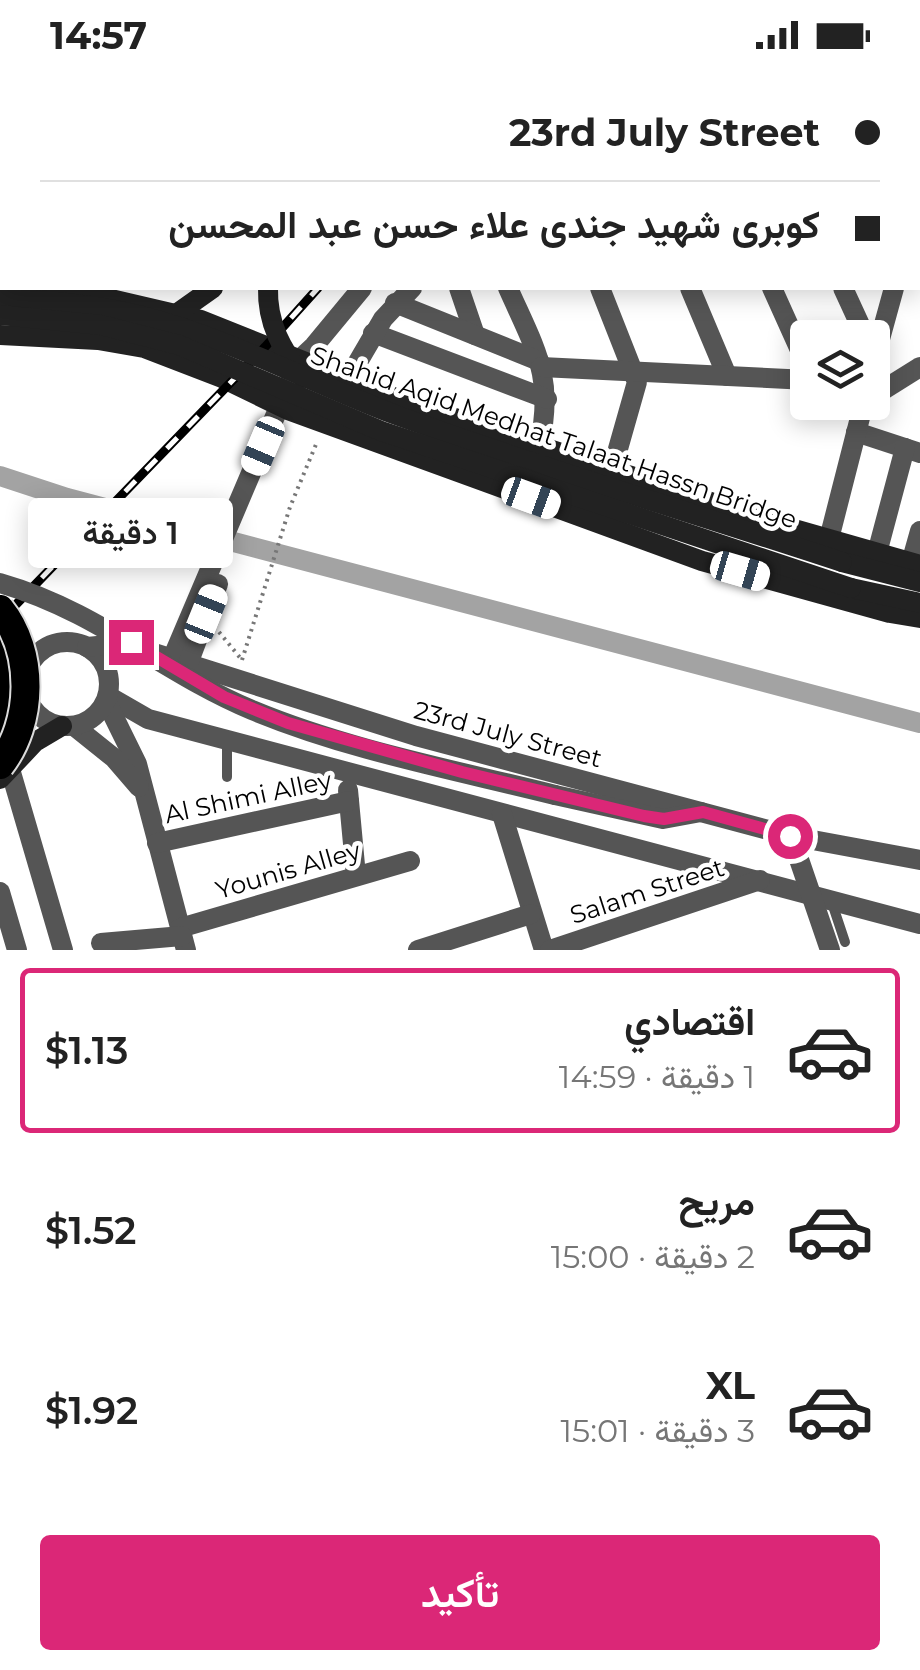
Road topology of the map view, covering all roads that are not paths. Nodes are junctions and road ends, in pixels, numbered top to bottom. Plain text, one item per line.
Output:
1 (57, 290) edge
2 (211, 290) edge
3 (268, 290) edge
4 (361, 290) edge
5 (410, 290) edge
6 (460, 290) edge
7 (509, 290) edge
8 (601, 290) edge
9 (691, 290) edge
10 (773, 290) edge
11 (845, 290) edge
12 (893, 290) edge
13 (0, 297) edge
14 (395, 303) junction
15 (179, 314) junction
16 (0, 315) edge
17 (858, 320) edge
18 (885, 320) edge
19 (790, 328) edge
20 (373, 333) junction
21 (0, 335) edge
22 (475, 335) junction
23 (115, 342) junction
24 (307, 362) junction
25 (540, 364) junction
26 (920, 367) edge
27 (636, 372) junction
28 (727, 376) junction
29 (348, 379) junction
30 (790, 379) edge
31 (890, 386) edge
32 (547, 398) junction
33 (283, 408) junction
34 (859, 420) edge
35 (856, 432) junction
36 (539, 446) junction
37 (915, 451) edge
38 (612, 470) junction
39 (920, 531) edge
40 (829, 539) junction
41 (877, 553) junction
42 (917, 570) edge
43 (0, 584) edge
44 (920, 604) edge
45 (0, 610) edge
46 (920, 618) edge
47 (0, 646) edge
48 (87, 647) junction
49 (180, 661) junction
50 (25, 687) junction
51 (107, 698) junction
52 (68, 726) junction
53 (0, 731) edge
54 (228, 740) junction
55 (3, 771) edge
56 (347, 772) junction
57 (227, 776) dead end
58 (146, 797) junction
59 (349, 801) junction
60 (703, 812) junction
61 (502, 814) junction
62 (790, 836) junction
63 (157, 842) junction
64 (920, 860) edge
65 (410, 861) dead end
66 (356, 876) junction
67 (760, 880) junction
68 (0, 892) edge
69 (820, 895) junction
70 (532, 914) junction
71 (920, 924) edge
72 (183, 938) edge
73 (101, 943) dead end
74 (837, 946) edge
75 (17, 950) edge
76 (63, 950) edge
77 (418, 950) edge
78 (547, 950) edge

1 - 15 main road
2 - 15 main road
3 - 24 main road, bridge
4 - 24 street
5 - 14 street
6 - 22 street
7 - 25 street
8 - 27 street
9 - 28 street
10 - 19 street
11 - 17 street
12 - 18 street
13 - 24 main road, Shahid Aqid Medhat Talaat Hassn Bridge, bridge
14 - 20 street
14 - 22 street
15 - 23 main road
15 - 24 main road
16 - 44 main road, Shahid Aqid Medhat Talaat Hassn Bridge, bridge
20 - 29 street
20 - 32 street
21 - 23 main road
22 - 25 street
23 - 33 main road
24 - 29 main road
24 - 33 street
24 - 42 main road, Shahid Aqid Medhat Talaat Hassn Bridge, bridge
25 - 27 street
25 - 32 street
26 - 31 street
27 - 28 street
27 - 38 street
28 - 30 street
29 - 36 main road
32 - 36 street
33 - 46 main road
33 - 49 street
34 - 35 street
35 - 37 street
35 - 40 street
36 - 38 main road
37 - 41 street
38 - 40 main road
39 - 42 street
40 - 41 main road
41 - 42 main road
43 - 60 street, bridge
45 - 55 highway, bridge
47 - 50 street
47 - 53 highway
48 - 49 street, 23rd July Street
48 - 50 street
48 - 51 street
49 - 60 street, 23rd July Street
50 - 52 street
50 - 53 main road
51 - 52 street
51 - 54 street
51 - 58 street
52 - 55 main road
52 - 58 street
54 - 56 street
54 - 57 lane
55 - 76 street
56 - 59 street
56 - 61 street
58 - 63 street
59 - 63 street, Al Shimi Alley
59 - 66 street
60 - 62 street, 23rd July Street
61 - 67 street
61 - 70 street
62 - 64 street, 23rd July Street
62 - 69 street
63 - 72 street
65 - 66 street, Younis Alley
66 - 72 street, Younis Alley
67 - 69 street
67 - 78 street, Salam Street
68 - 75 street
69 - 71 street
69 - 74 street
70 - 77 street
70 - 78 street
72 - 73 street, Younis Alley

